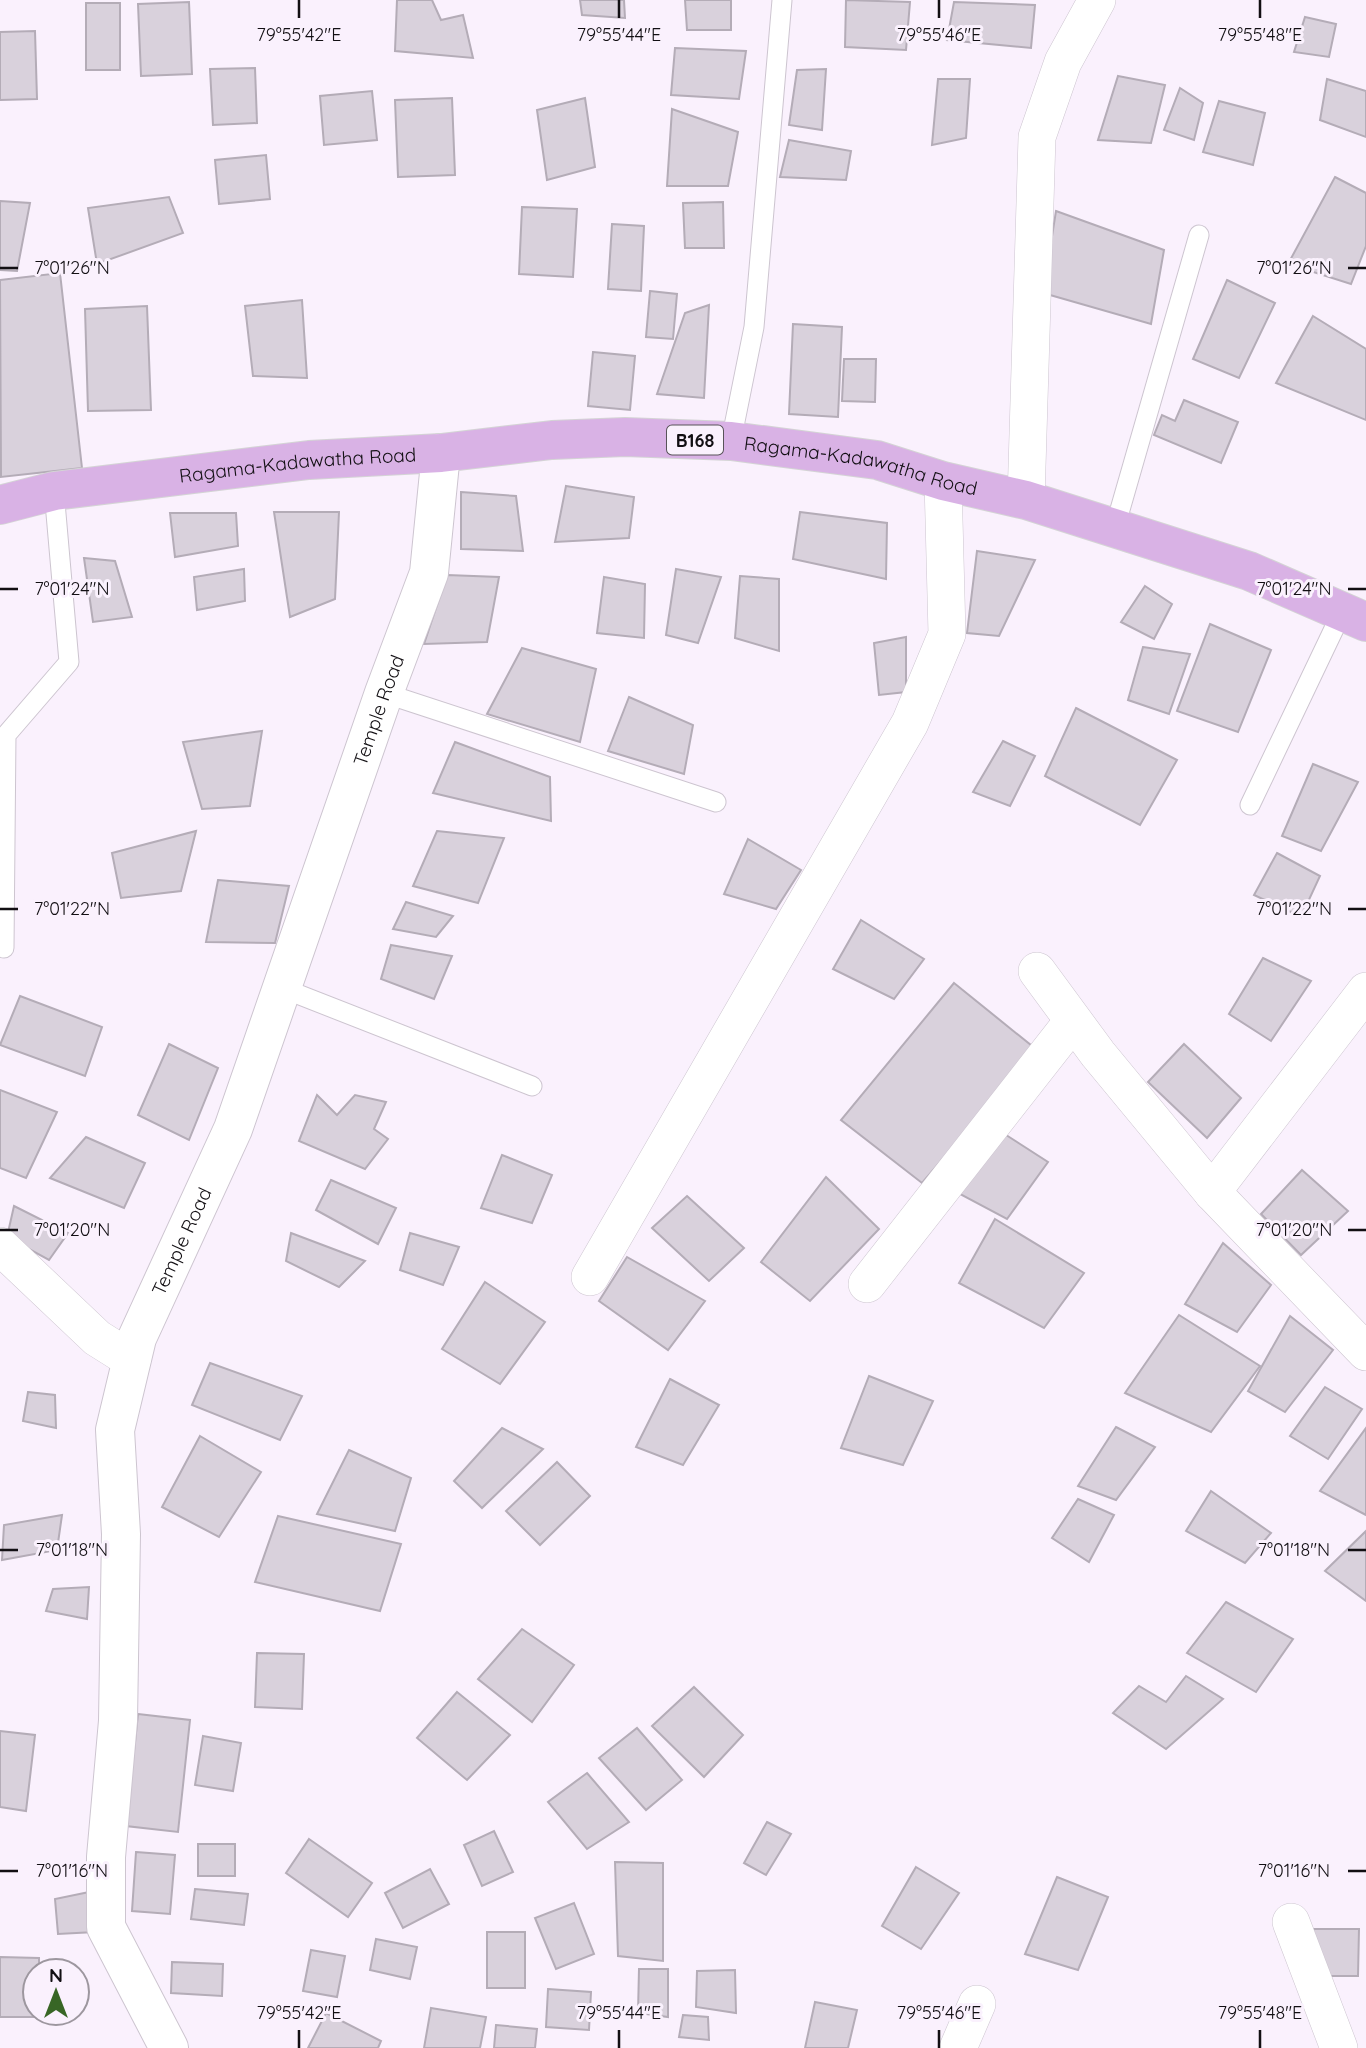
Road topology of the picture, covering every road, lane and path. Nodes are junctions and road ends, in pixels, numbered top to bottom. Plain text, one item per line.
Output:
1 (782, 0) edge
2 (1097, 0) edge
3 (1199, 235) dead end
4 (731, 441) junction
5 (441, 453) junction
6 (943, 481) junction
7 (54, 491) junction
8 (1026, 500) junction
9 (0, 505) edge
10 (1115, 527) junction
11 (1354, 616) edge
12 (384, 693) junction
13 (716, 802) dead end
14 (1250, 805) dead end
15 (4, 948) dead end
16 (1037, 971) dead end
17 (282, 988) junction
18 (1366, 990) edge
19 (1073, 1021) junction
20 (532, 1086) dead end
21 (1212, 1192) junction
22 (0, 1246) edge
23 (590, 1277) dead end
24 (867, 1284) dead end
25 (1366, 1352) edge
26 (132, 1360) junction
27 (1291, 1922) dead end
28 (977, 2004) dead end
29 (169, 2048) edge
30 (958, 2048) edge
31 (1339, 2048) edge

1 - 4 lane
2 - 8 street
3 - 10 lane
4 - 5 main road, Ragama-Kadawatha Road / B168
4 - 6 main road, Ragama-Kadawatha Road / B168
5 - 7 main road, Ragama-Kadawatha Road / B168
5 - 12 street, Temple Road
6 - 8 main road, Ragama-Kadawatha Road / B168
6 - 23 street
7 - 9 main road, Ragama-Kadawatha Road / B168
7 - 15 lane
8 - 10 main road, Ragama-Kadawatha Road / B168
10 - 11 main road, Ragama-Kadawatha Road / B168
11 - 14 lane
12 - 13 lane
12 - 17 street, Temple Road
16 - 19 street
17 - 20 lane
17 - 26 street, Temple Road
18 - 21 street
19 - 21 street
19 - 24 street
21 - 25 street
22 - 26 street
26 - 29 street, Temple Road
27 - 31 street
28 - 30 street

